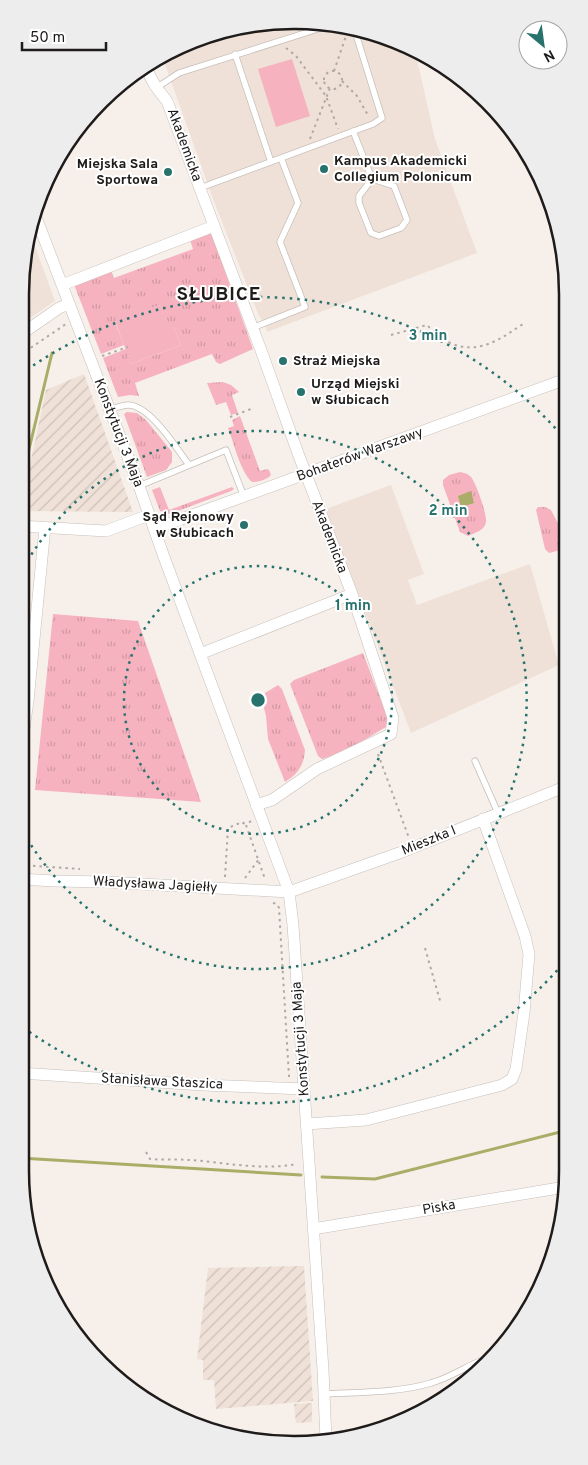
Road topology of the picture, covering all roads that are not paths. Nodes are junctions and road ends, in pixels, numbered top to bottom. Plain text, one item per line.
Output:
1 (316, 30) edge
2 (357, 37) edge
3 (235, 54) junction
4 (148, 72) edge
5 (156, 88) junction
6 (353, 131) junction
7 (281, 158) junction
8 (271, 162) junction
9 (372, 179) junction
10 (200, 188) junction
11 (38, 224) edge
12 (214, 226) junction
13 (62, 285) junction
14 (69, 304) junction
15 (252, 328) junction
16 (29, 329) edge
17 (559, 382) edge
18 (109, 410) junction
19 (189, 465) junction
20 (305, 474) junction
21 (139, 486) junction
22 (244, 497) junction
23 (149, 515) junction
24 (29, 526) edge
25 (45, 527) junction
26 (154, 529) junction
27 (352, 594) junction
28 (200, 654) junction
29 (29, 691) edge
30 (475, 761) dead end
31 (559, 789) edge
32 (256, 804) junction
33 (498, 813) junction
34 (483, 819) junction
35 (29, 880) edge
36 (289, 892) junction
37 (29, 1074) edge
38 (304, 1089) junction
39 (306, 1124) junction
40 (559, 1187) edge
41 (313, 1229) junction
42 (482, 1359) edge
43 (324, 1394) junction
44 (326, 1434) edge

1 - 3 lane
2 - 6 lane
3 - 5 lane
3 - 8 lane
4 - 5 street, Akademicka
5 - 10 street, Akademicka
6 - 7 lane
6 - 9 lane
7 - 8 lane
7 - 15 lane
8 - 10 lane
9 - 9 lane
10 - 12 street, Akademicka
11 - 13 street, Konstytucji 3 Maja
12 - 13 street
12 - 15 street, Akademicka
13 - 14 street, Konstytucji 3 Maja
14 - 16 street
14 - 18 street, Konstytucji 3 Maja
15 - 20 street, Akademicka
17 - 20 street, Bohaterów Warszawy
18 - 19 lane
18 - 21 street, Konstytucji 3 Maja
19 - 21 lane
19 - 22 lane
20 - 22 street, Bohaterów Warszawy
20 - 27 street, Akademicka
21 - 23 street, Konstytucji 3 Maja
22 - 26 street, Bohaterów Warszawy
23 - 25 street
23 - 26 street, Konstytucji 3 Maja
24 - 25 street
25 - 29 street
26 - 28 street, Konstytucji 3 Maja
27 - 28 street
27 - 32 street, Akademicka
28 - 32 street, Konstytucji 3 Maja
30 - 33 lane
31 - 33 street, Mieszka I
32 - 36 street, Konstytucji 3 Maja
33 - 34 street, Mieszka I
34 - 36 street, Mieszka I
34 - 39 street
35 - 36 street, Władysława Jagiełły
36 - 38 street, Konstytucji 3 Maja
37 - 38 street, Stanisława Staszica
38 - 39 street, Konstytucji 3 Maja
39 - 41 street, Konstytucji 3 Maja
40 - 41 street, Piska
41 - 43 street, Konstytucji 3 Maja
42 - 43 lane
43 - 44 street, Konstytucji 3 Maja

